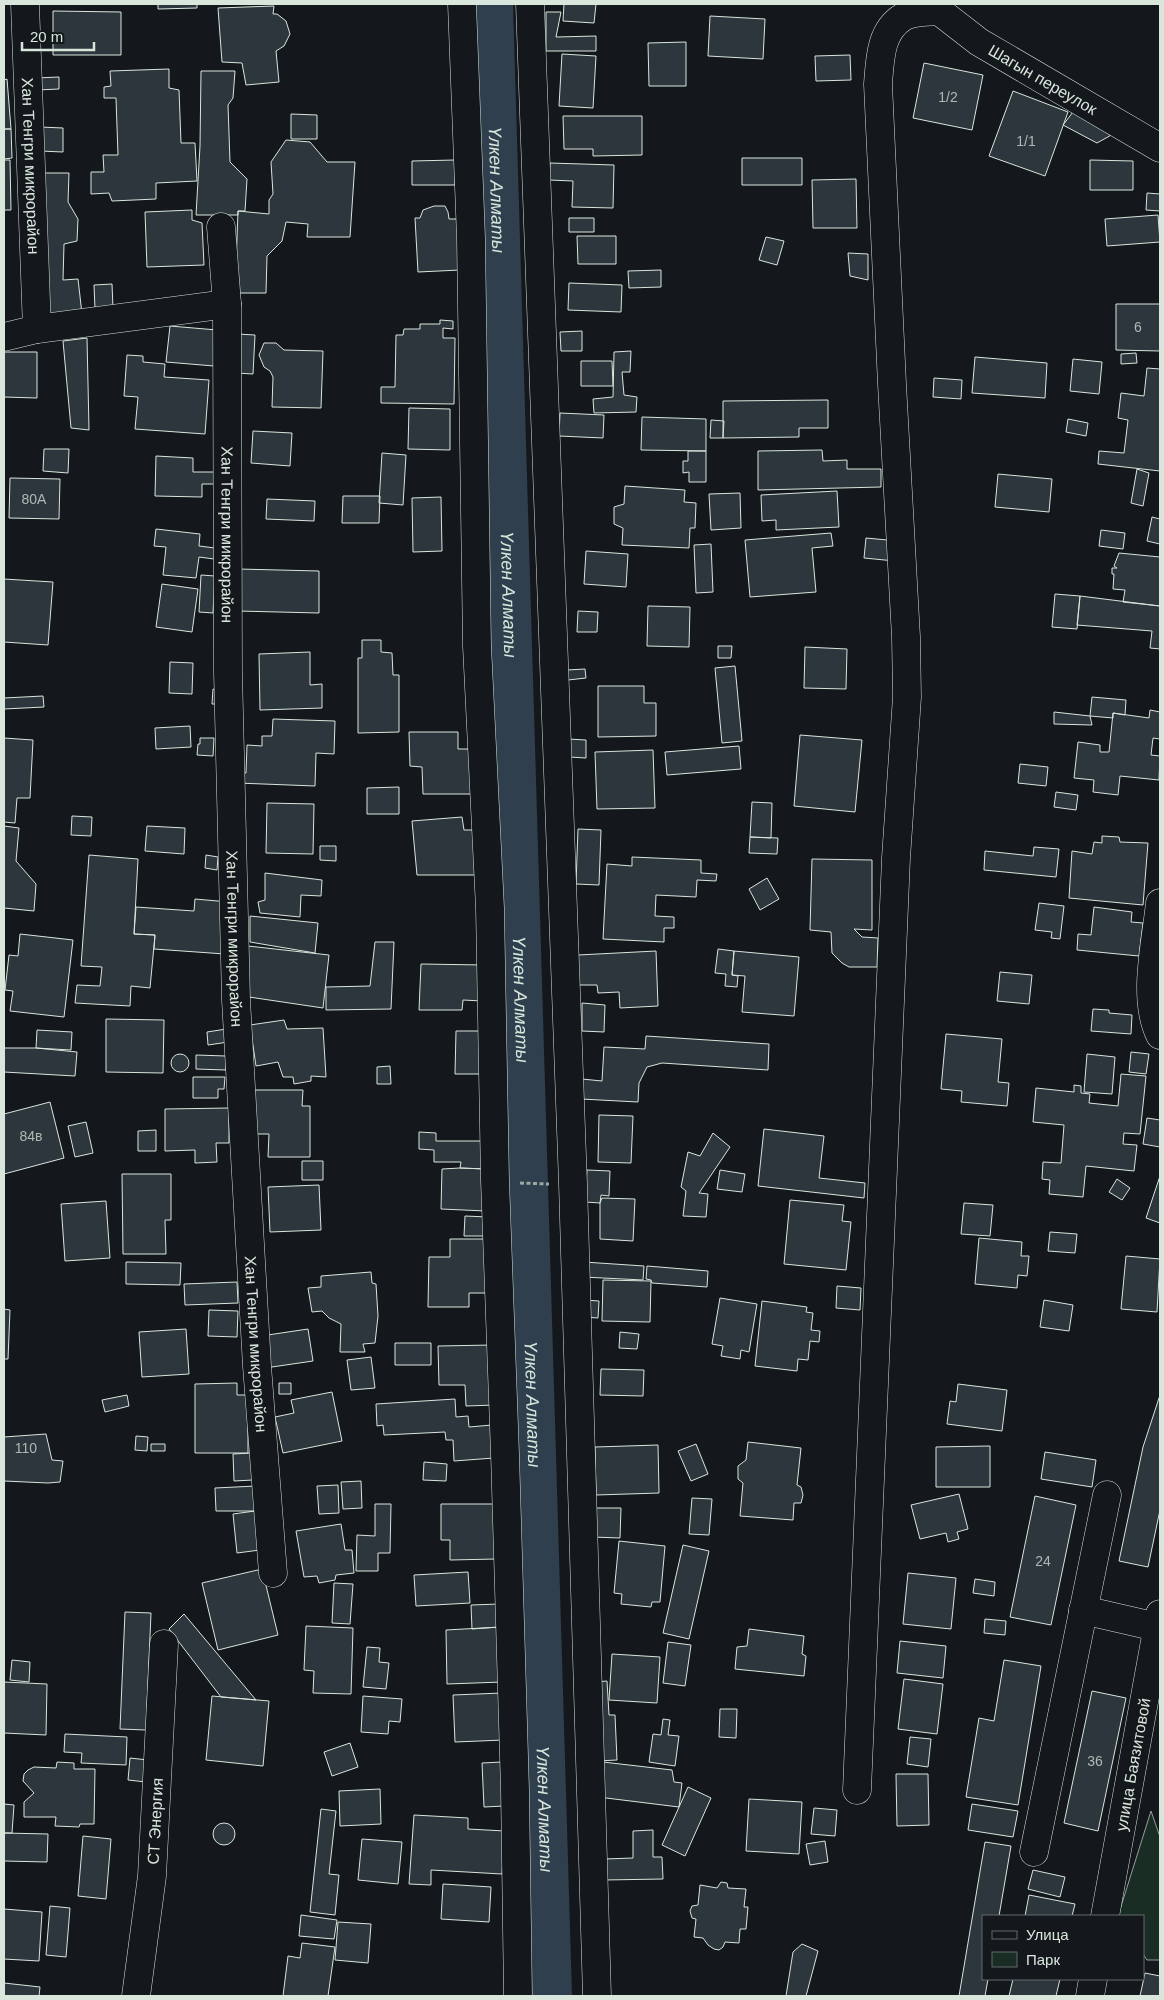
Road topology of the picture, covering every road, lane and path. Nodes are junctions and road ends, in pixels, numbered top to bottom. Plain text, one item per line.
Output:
1 (25, 4) edge
2 (462, 4) edge
3 (530, 4) edge
4 (934, 7) edge
5 (1160, 148) edge
6 (221, 227) dead end
7 (227, 304) junction
8 (37, 329) junction
9 (4, 338) edge
10 (1160, 903) edge
11 (1160, 1035) edge
12 (495, 1182) junction
13 (573, 1184) junction
14 (1107, 1495) dead end
15 (273, 1573) dead end
16 (1083, 1610) junction
17 (1159, 1621) edge
18 (164, 1644) dead end
19 (857, 1790) dead end
20 (1034, 1852) dead end
21 (1105, 1915) edge
22 (1093, 1980) edge
23 (136, 1996) edge
24 (518, 1996) edge
25 (597, 1996) edge
26 (1090, 1996) edge

1 - 8 street, Хан Тенгри микрорайон
2 - 12 street
3 - 13 street
4 - 5 street, Шагын переулок
4 - 19 street
6 - 7 street, Хан Тенгри микрорайон
7 - 8 street
7 - 15 street, Хан Тенгри микрорайон
8 - 9 street
10 - 11 street
12 - 13 path
12 - 24 street
13 - 25 street
14 - 16 street
16 - 17 street
16 - 20 street
17 - 21 street, улица Баязитовой
18 - 23 street, СТ Энергия
22 - 26 street

